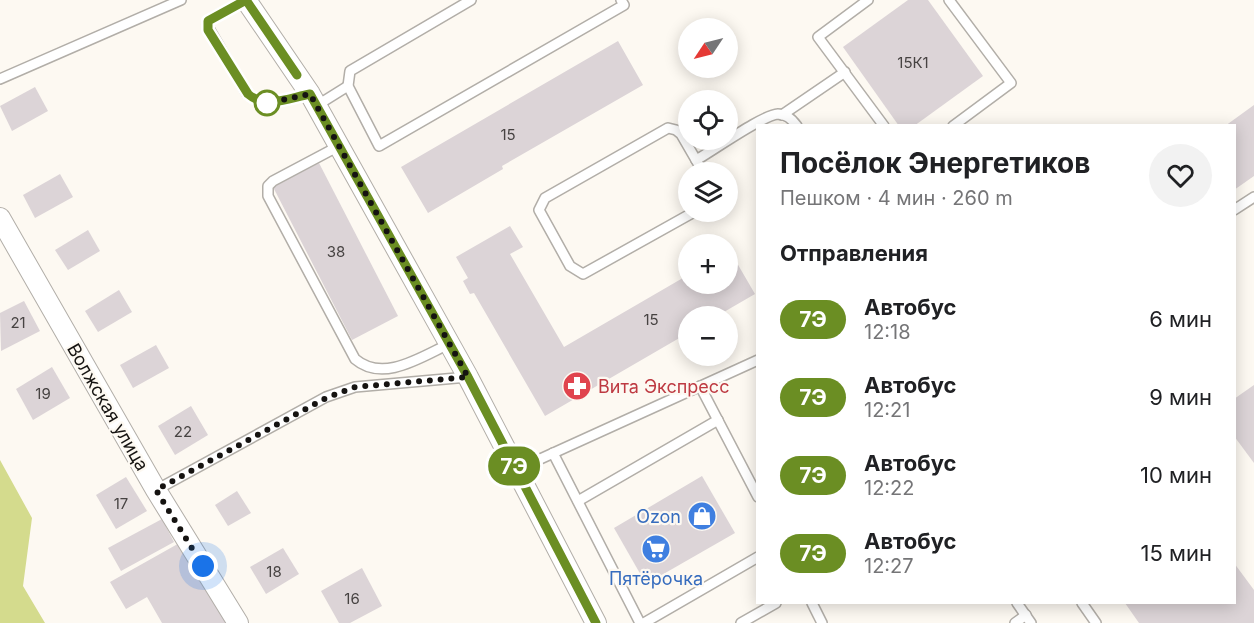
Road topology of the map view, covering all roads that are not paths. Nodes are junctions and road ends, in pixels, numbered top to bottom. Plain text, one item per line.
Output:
1 (181, 0) edge
2 (246, 0) edge
3 (471, 0) edge
4 (621, 0) edge
5 (868, 0) edge
6 (949, 0) edge
7 (844, 72) junction
8 (0, 79) edge
9 (348, 86) junction
10 (313, 100) junction
11 (782, 115) junction
12 (795, 124) edge
13 (883, 124) edge
14 (956, 124) edge
15 (339, 146) junction
16 (696, 160) joint
17 (1254, 197) edge
18 (1236, 209) edge
19 (0, 218) edge
20 (678, 221) edge
21 (449, 344) junction
22 (756, 361) edge
23 (468, 377) junction
24 (700, 386) junction
25 (718, 420) junction
26 (553, 453) junction
27 (516, 470) junction
28 (156, 490) junction
29 (756, 493) edge
30 (578, 501) junction
31 (756, 558) edge
32 (774, 604) edge
33 (812, 604) edge
34 (1018, 604) edge
35 (1083, 604) edge
36 (1028, 619) edge
37 (238, 623) edge
38 (596, 623) edge
39 (642, 623) edge
40 (741, 623) edge
41 (822, 623) edge
42 (1015, 623) edge
43 (1096, 623) edge

1 - 8 lane
2 - 10 street
2 - 10 lane
3 - 9 lane
4 - 9 lane
5 - 7 lane
6 - 14 lane
7 - 11 lane
7 - 13 lane
9 - 10 lane
10 - 15 street
11 - 12 lane
11 - 16 lane
15 - 21 street
15 - 21 lane
16 - 20 lane
17 - 18 lane
19 - 28 street, Волжская улица
21 - 23 street
22 - 24 lane
23 - 27 street
23 - 28 lane
24 - 25 lane
24 - 26 lane
25 - 29 lane
25 - 30 lane
26 - 27 lane
26 - 30 lane
27 - 38 street
28 - 37 street, Волжская улица
30 - 39 lane
31 - 39 lane
32 - 40 lane
33 - 41 lane
34 - 36 lane
35 - 43 lane
36 - 42 lane

